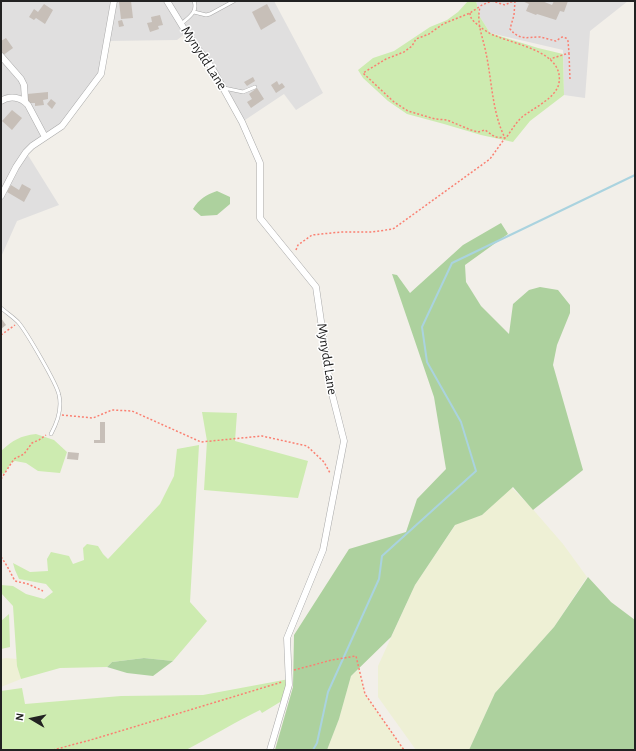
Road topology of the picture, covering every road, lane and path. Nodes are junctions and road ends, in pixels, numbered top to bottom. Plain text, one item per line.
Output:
1 (114, 1) edge
2 (167, 1) edge
3 (194, 1) edge
4 (234, 1) edge
5 (485, 1) edge
6 (514, 1) edge
7 (480, 6) junction
8 (194, 12) junction
9 (470, 13) junction
10 (181, 24) junction
11 (479, 26) junction
12 (569, 53) junction
13 (1, 56) edge
14 (550, 59) junction
15 (570, 80) dead end
16 (223, 87) junction
17 (255, 87) dead end
18 (1, 101) edge
19 (25, 101) junction
20 (45, 137) junction
21 (505, 138) junction
22 (1, 195) edge
23 (292, 258) junction
24 (1, 308) edge
25 (18, 323) junction
26 (1, 335) edge
27 (59, 415) junction
28 (51, 434) joint
29 (1, 479) edge
30 (336, 482) junction
31 (1, 557) edge
32 (43, 591) dead end
33 (289, 671) junction
34 (289, 679) junction
35 (54, 750) edge
36 (270, 750) edge
37 (404, 750) edge

1 - 20 street
2 - 10 street, Mynydd Lane
3 - 8 lane
4 - 8 lane
5 - 7 path
6 - 7 path
6 - 12 path
7 - 9 path
7 - 11 path
8 - 10 lane
9 - 11 path
9 - 21 path
10 - 16 street, Mynydd Lane
11 - 14 path
11 - 21 path
12 - 14 path
12 - 15 path
13 - 19 street
14 - 21 path
16 - 17 lane
16 - 23 street, Mynydd Lane
18 - 19 street
19 - 20 street
20 - 22 street
21 - 23 path
23 - 30 street, Mynydd Lane
24 - 25 lane
25 - 26 path
25 - 27 lane
27 - 28 lane
27 - 30 path
28 - 29 path
30 - 33 street, Mynydd Lane
31 - 32 path
33 - 34 street, Mynydd Lane
33 - 37 path
34 - 35 path
34 - 36 street, Mynydd Lane

